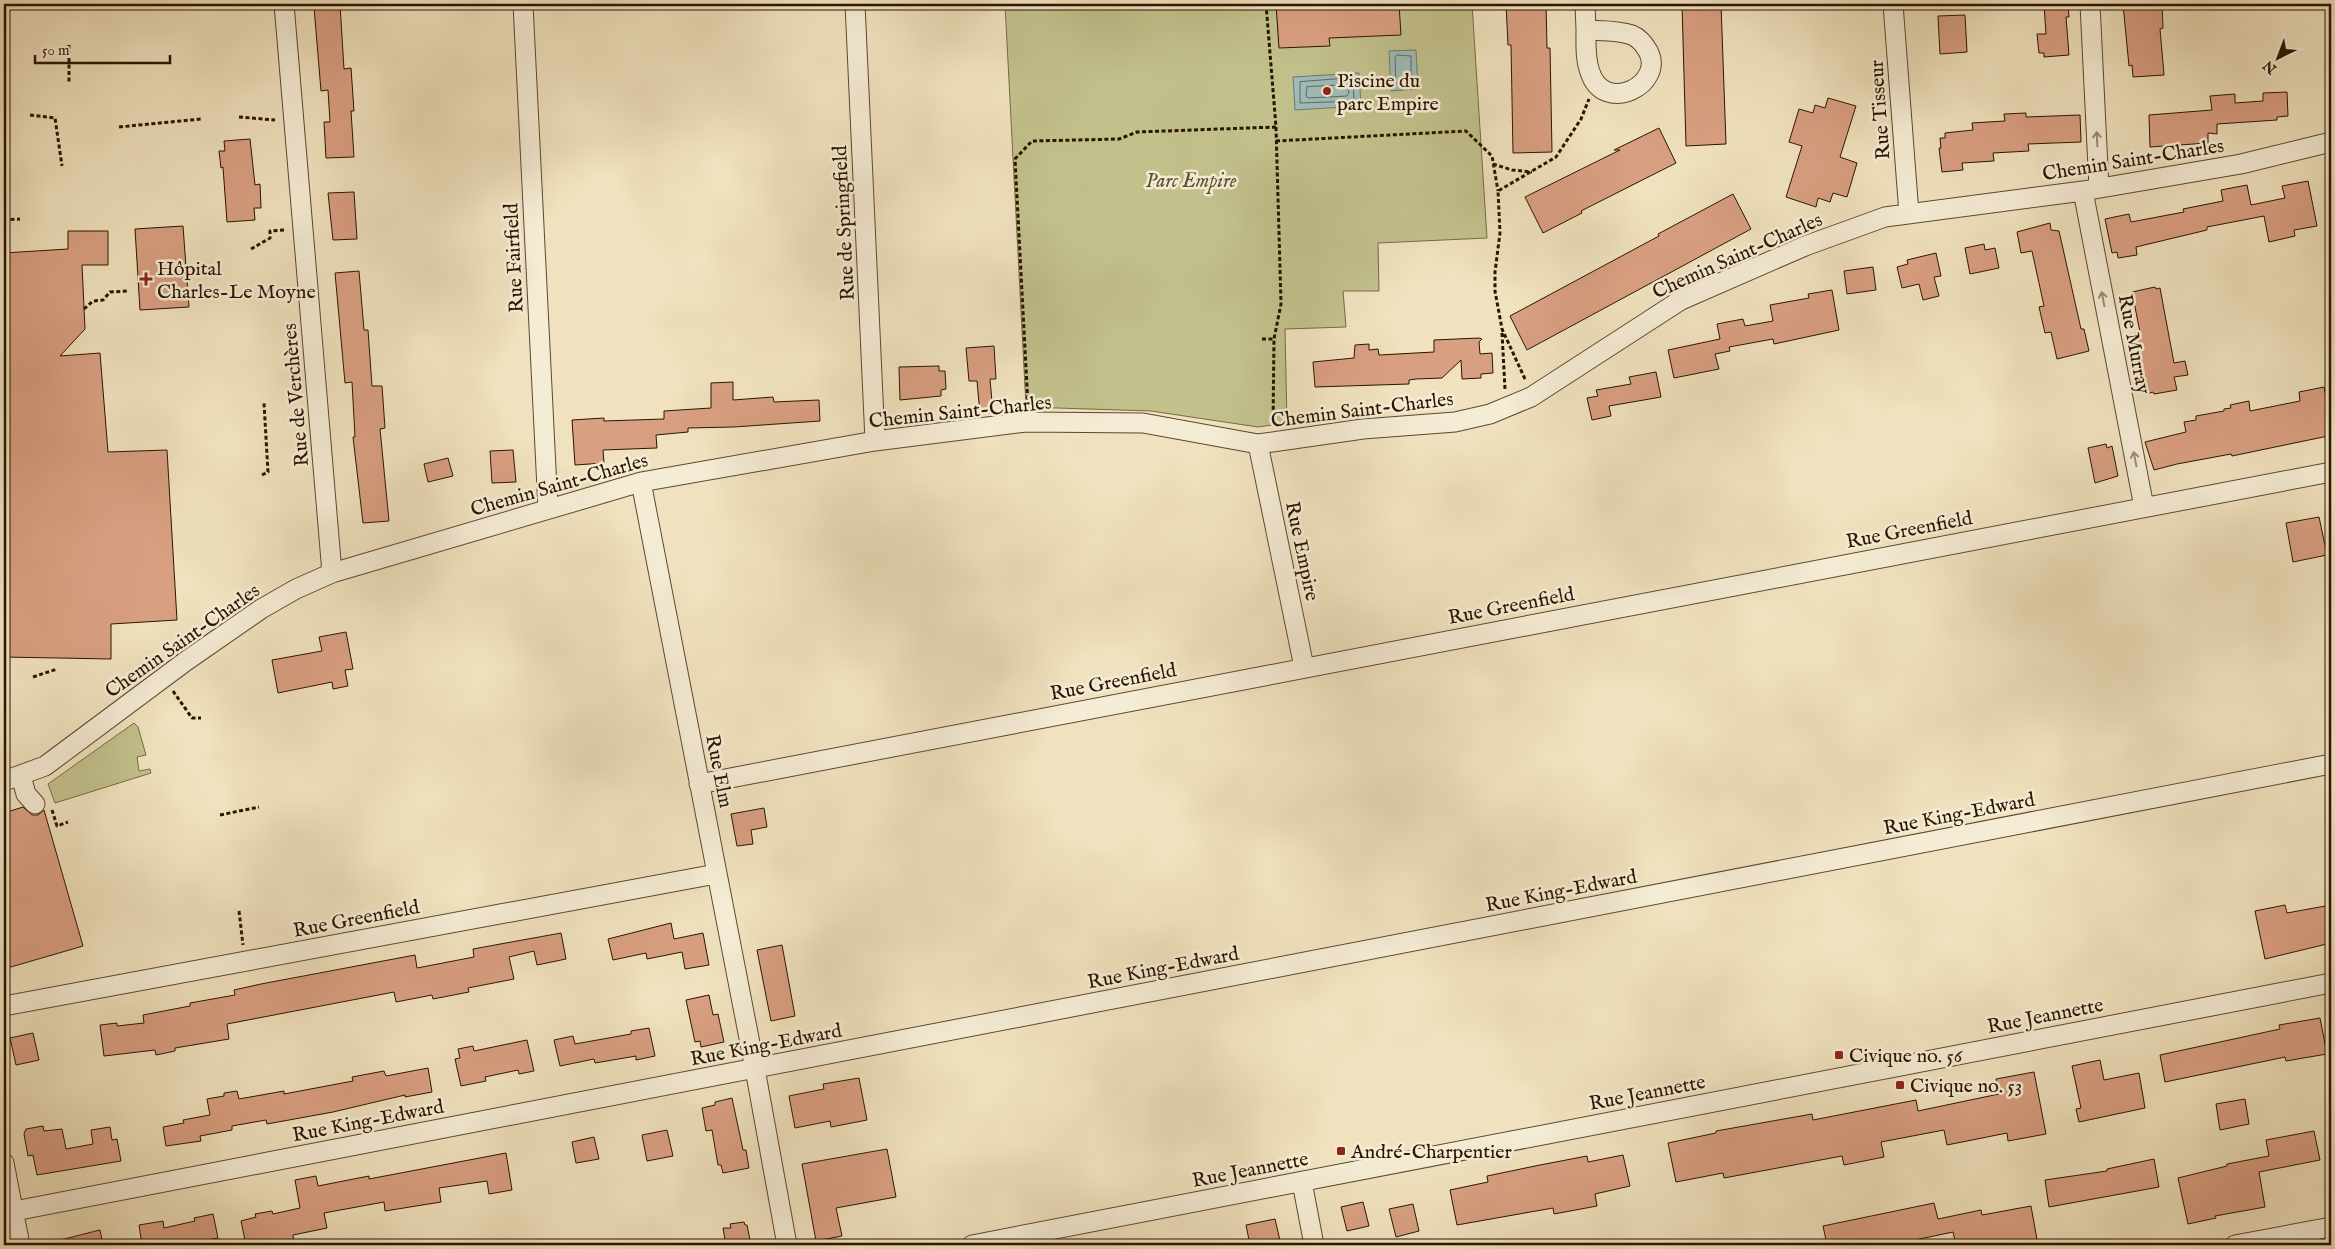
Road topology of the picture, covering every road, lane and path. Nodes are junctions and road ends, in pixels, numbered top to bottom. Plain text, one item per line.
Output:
1 (284, 4) edge
2 (524, 4) edge
3 (855, 4) edge
4 (1266, 4) edge
5 (1585, 4) edge
6 (1893, 4) edge
7 (2090, 4) edge
8 (1586, 30) junction
9 (68, 45) dead end
10 (1596, 82) junction
11 (69, 83) dead end
12 (30, 115) dead end
13 (239, 116) dead end
14 (201, 119) dead end
15 (275, 120) dead end
16 (119, 127) dead end
17 (1276, 127) junction
18 (1276, 141) junction
19 (2331, 142) edge
20 (1493, 164) junction
21 (62, 166) dead end
22 (1532, 172) junction
23 (2091, 189) junction
24 (1498, 191) junction
25 (1909, 214) junction
26 (20, 219) dead end
27 (4, 220) edge
28 (284, 230) dead end
29 (251, 249) dead end
30 (129, 291) dead end
31 (84, 309) dead end
32 (1502, 330) junction
33 (1262, 339) dead end
34 (1274, 339) junction
35 (1528, 384) dead end
36 (1506, 394) dead end
37 (264, 404) dead end
38 (1028, 411) dead end
39 (1273, 427) dead end
40 (876, 441) junction
41 (1258, 444) junction
42 (2331, 472) edge
43 (262, 475) dead end
44 (641, 482) junction
45 (2144, 507) junction
46 (548, 509) junction
47 (332, 573) junction
48 (1304, 667) junction
49 (57, 668) dead end
50 (33, 676) dead end
51 (171, 689) dead end
52 (201, 718) dead end
53 (2331, 764) edge
54 (700, 784) junction
55 (22, 792) edge
56 (259, 807) dead end
57 (220, 815) dead end
58 (716, 874) junction
59 (239, 911) dead end
60 (244, 962) junction
61 (2331, 983) edge
62 (4, 1006) edge
63 (755, 1069) junction
64 (4, 1162) edge
65 (1302, 1182) junction
66 (9, 1212) edge
67 (2331, 1227) edge
68 (20, 1245) edge
69 (787, 1245) edge
70 (972, 1245) edge
71 (1314, 1245) edge
72 (2236, 1245) edge

1 - 47 street, Rue de Verchères
2 - 46 street, Rue Fairfield
3 - 40 street, Rue de Springfield
4 - 17 path
5 - 8 street
6 - 25 street, Rue Tisseur
23 -> 7 street, Rue Murray
8 - 10 street
8 - 10 street
9 - 11 path
10 - 22 path
12 - 21 path
13 - 15 path
14 - 16 path
17 - 18 path
17 - 38 path
18 - 20 path
18 - 34 path
19 - 23 street, Chemin Saint-Charles
20 - 22 path
20 - 24 path
22 - 24 path
23 - 25 street, Chemin Saint-Charles
45 -> 23 street, Rue Murray
24 - 32 path
25 - 41 street, Chemin Saint-Charles
26 - 27 path
28 - 29 path
30 - 31 path
32 - 35 path
32 - 36 path
33 - 34 path
34 - 39 path
37 - 43 path
40 - 41 street, Chemin Saint-Charles
40 - 44 street, Chemin Saint-Charles
41 - 48 street, Rue Empire
42 - 45 street, Rue Greenfield
44 - 46 street, Chemin Saint-Charles
44 - 54 street, Rue Elm
45 - 48 street, Rue Greenfield
46 - 47 street, Chemin Saint-Charles
47 - 55 street, Chemin Saint-Charles
48 - 54 street, Rue Greenfield
49 - 50 path
51 - 52 path
53 - 63 street, Rue King-Edward
54 - 58 street, Rue Elm
56 - 57 path
58 - 60 street, Rue Greenfield
58 - 63 street, Rue Elm
59 - 60 path
60 - 62 street, Rue Greenfield
61 - 65 street, Rue Jeannette
63 - 66 street, Rue King-Edward
63 - 69 street, Rue Elm
64 - 66 street
65 - 70 street, Rue Jeannette
65 - 71 street
66 - 68 street
67 - 72 street

